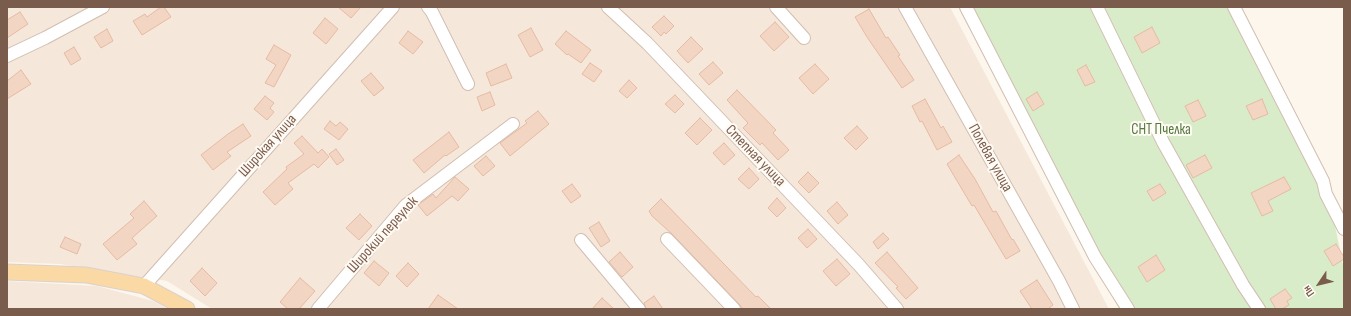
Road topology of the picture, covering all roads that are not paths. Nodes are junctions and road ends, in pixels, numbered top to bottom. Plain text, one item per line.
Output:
1 (103, 7) edge
2 (393, 7) edge
3 (428, 7) edge
4 (608, 7) edge
5 (776, 7) edge
6 (905, 7) edge
7 (966, 7) edge
8 (1097, 7) edge
9 (1234, 7) edge
10 (804, 38) dead end
11 (7, 56) edge
12 (468, 84) dead end
13 (513, 124) dead end
14 (1344, 229) edge
15 (667, 239) dead end
16 (581, 240) dead end
17 (7, 272) edge
18 (144, 286) junction
19 (187, 309) edge
20 (318, 309) edge
21 (639, 309) edge
22 (734, 309) edge
23 (897, 309) edge
24 (1073, 309) edge
25 (1128, 309) edge
26 (1259, 309) edge

1 - 11 street
2 - 18 street, Широкая улица
3 - 12 street
4 - 23 street, Степная улица
5 - 10 street
6 - 24 street, Полевая улица
7 - 25 street
8 - 26 street
9 - 14 street
13 - 20 street, Широкий переулок
15 - 22 street
16 - 21 street
17 - 18 main road
18 - 19 main road

